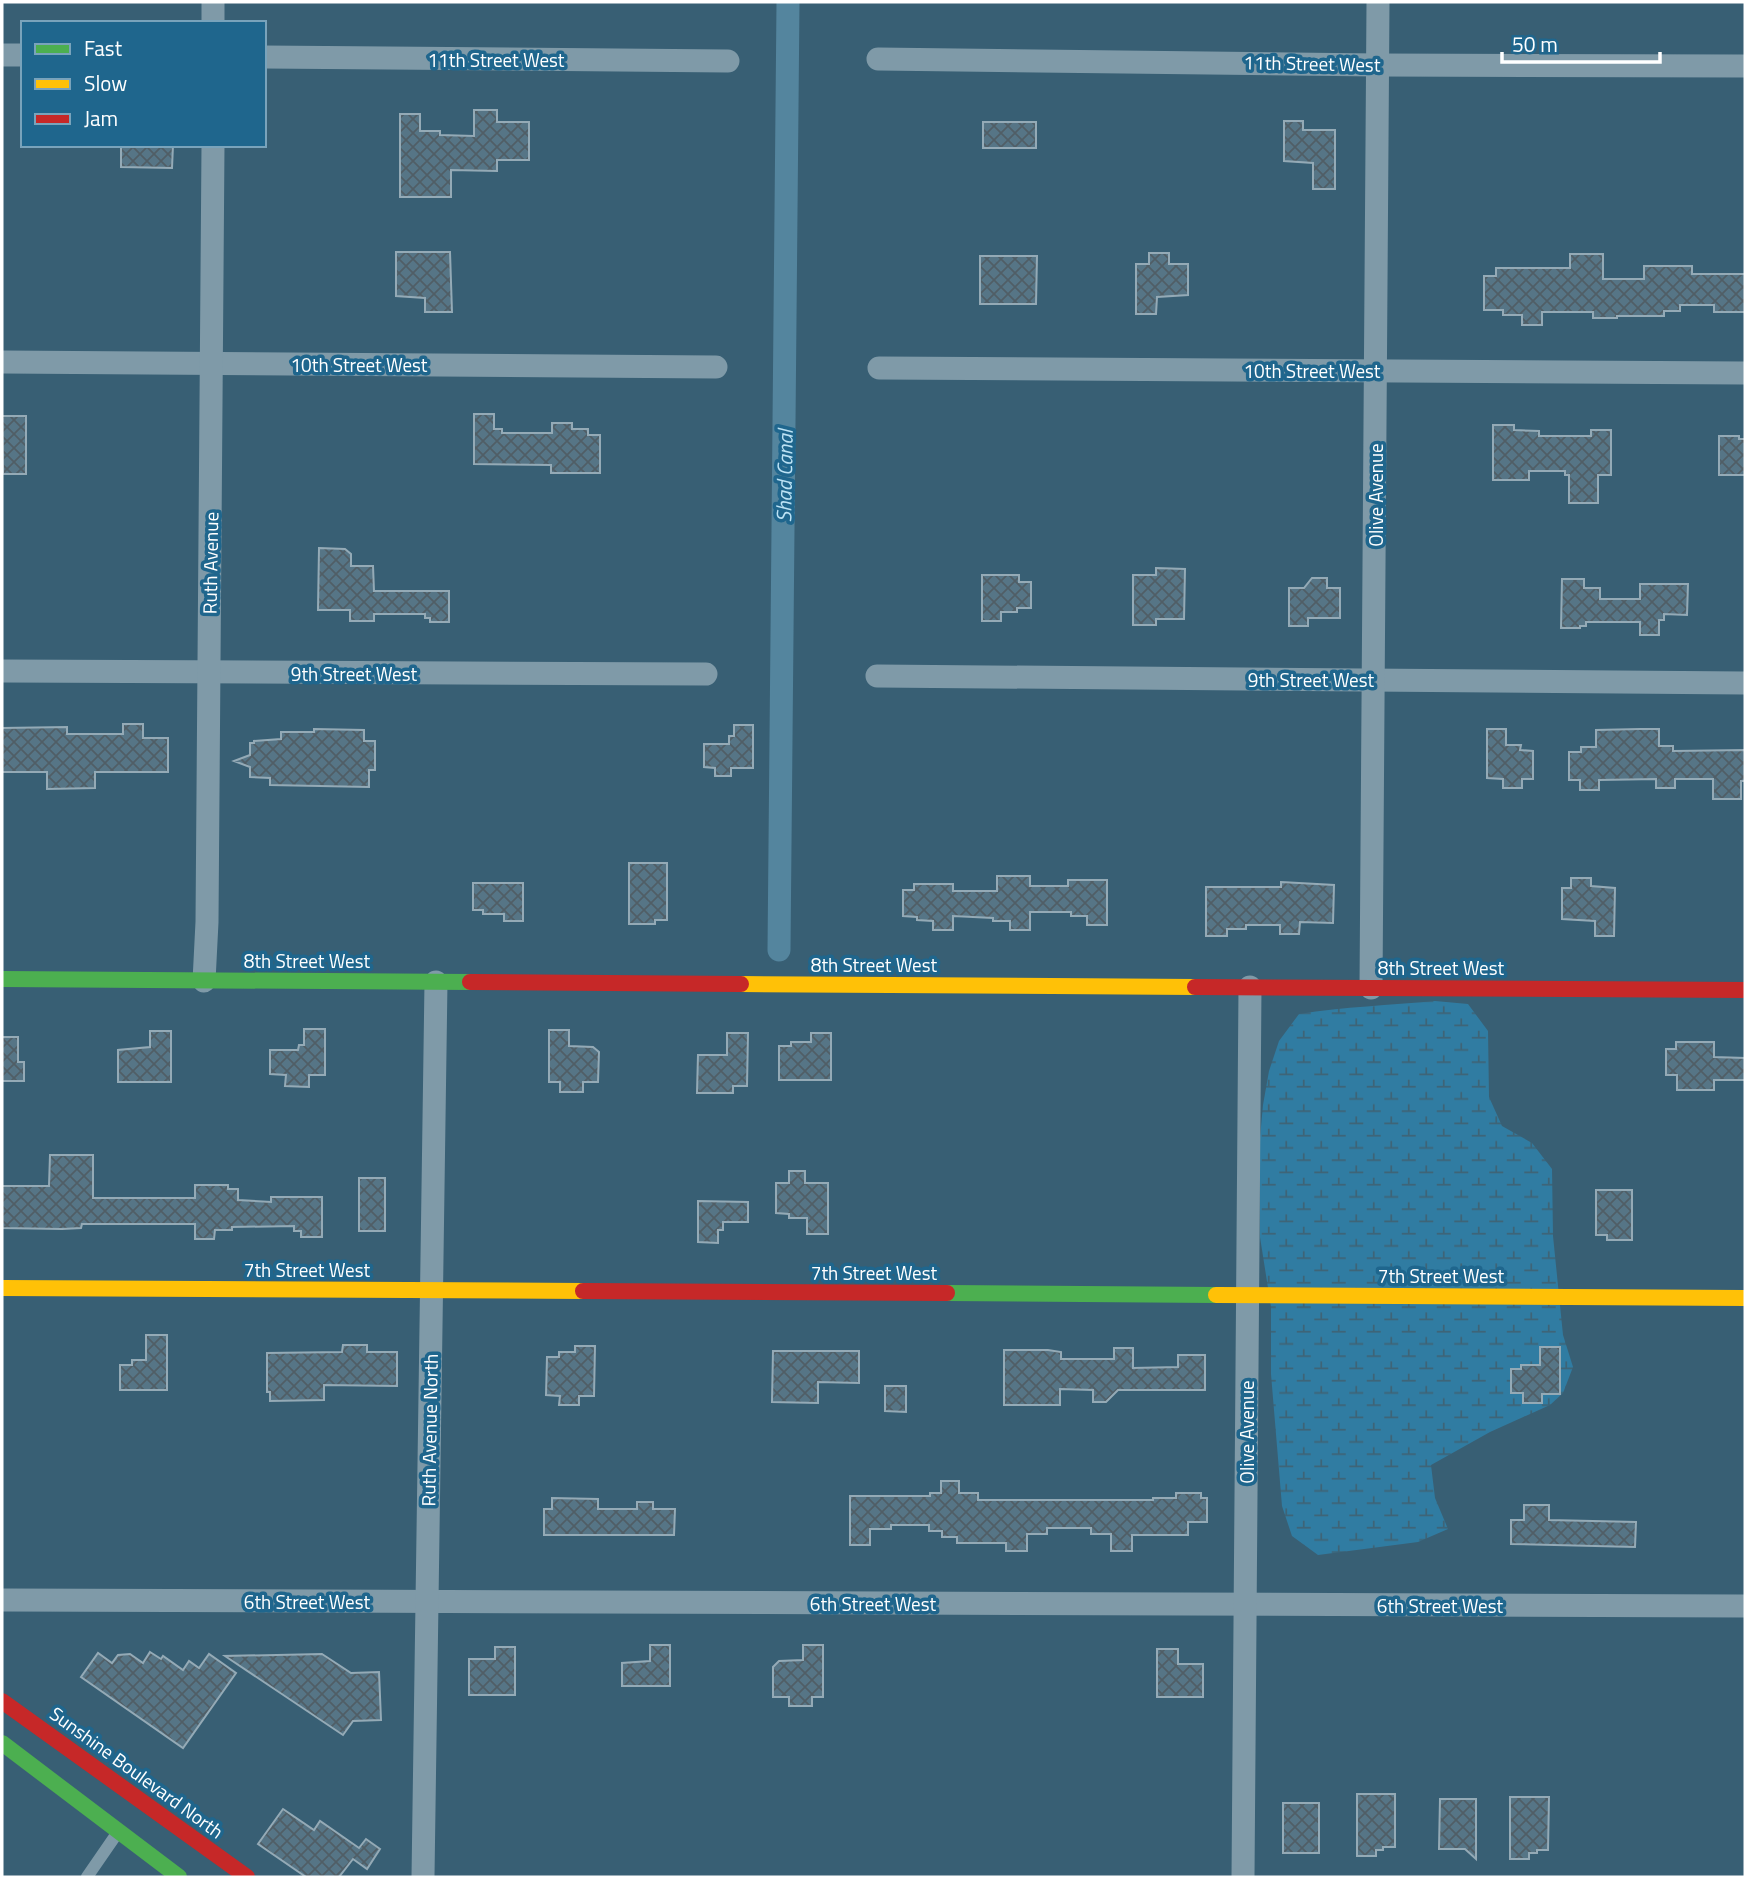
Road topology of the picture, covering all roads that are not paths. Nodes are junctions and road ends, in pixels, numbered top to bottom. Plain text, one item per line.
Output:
1 (213, 2) edge
2 (1378, 2) edge
3 (213, 21) edge
4 (2, 55) edge
5 (21, 55) edge
6 (266, 57) edge
7 (878, 60) dead end
8 (728, 61) dead end
9 (1378, 65) junction
10 (1745, 66) edge
11 (212, 147) edge
12 (2, 362) edge
13 (212, 363) junction
14 (716, 367) dead end
15 (879, 368) dead end
16 (1376, 371) junction
17 (1745, 373) edge
18 (2, 671) edge
19 (209, 672) junction
20 (706, 674) dead end
21 (877, 676) dead end
22 (1374, 680) junction
23 (1745, 683) edge
24 (2, 979) edge
25 (204, 981) junction
26 (436, 982) junction
27 (1250, 987) junction
28 (1371, 988) junction
29 (1745, 990) edge
30 (2, 1288) edge
31 (431, 1290) junction
32 (1247, 1295) junction
33 (1745, 1298) edge
34 (2, 1600) edge
35 (426, 1602) junction
36 (1245, 1604) junction
37 (1745, 1606) edge
38 (2, 1701) edge
39 (2, 1729) edge
40 (2, 1743) edge
41 (70, 1775) dead end
42 (139, 1799) junction
43 (115, 1803) dead end
44 (118, 1832) junction
45 (142, 1850) junction
46 (87, 1877) edge
47 (178, 1877) edge
48 (247, 1877) edge
49 (422, 1877) edge
50 (1243, 1877) edge

1 - 3 street
2 - 9 street, Olive Avenue
4 - 5 street
6 - 8 street, 11th Street West
7 - 9 street, 11th Street West
9 - 10 street, 11th Street West
9 - 16 street, Olive Avenue
11 - 13 street, Ruth Avenue
12 - 13 street, 10th Street West
13 - 14 street, 10th Street West
13 - 19 street, Ruth Avenue
15 - 16 street, 10th Street West
16 - 17 street, 10th Street West
16 - 22 street, Olive Avenue
18 - 19 street, 9th Street West
19 - 20 street, 9th Street West
19 - 25 street, Ruth Avenue
21 - 22 street, 9th Street West
22 - 23 street, 9th Street West
22 - 28 street, Olive Avenue
24 - 25 street, 8th Street West
25 - 26 street, 8th Street West
26 - 27 street, 8th Street West
26 - 31 street, Ruth Avenue North
27 - 28 street, 8th Street West
27 - 32 street, Olive Avenue
28 - 29 street, 8th Street West
30 - 31 street, 7th Street West
31 - 32 street, 7th Street West
31 - 35 street, Ruth Avenue North
32 - 33 street, 7th Street West
32 - 36 street, Olive Avenue
34 - 35 street, 6th Street West
35 - 36 street, 6th Street West
35 - 49 street, Ruth Avenue North
36 - 37 street, 6th Street West
36 - 50 street, Olive Avenue
38 - 42 street, Sunshine Boulevard North
39 - 41 street
40 - 44 street
42 - 43 street
42 - 45 street
42 - 48 street, Sunshine Boulevard North
44 - 45 street
44 - 46 lane
45 - 47 street

